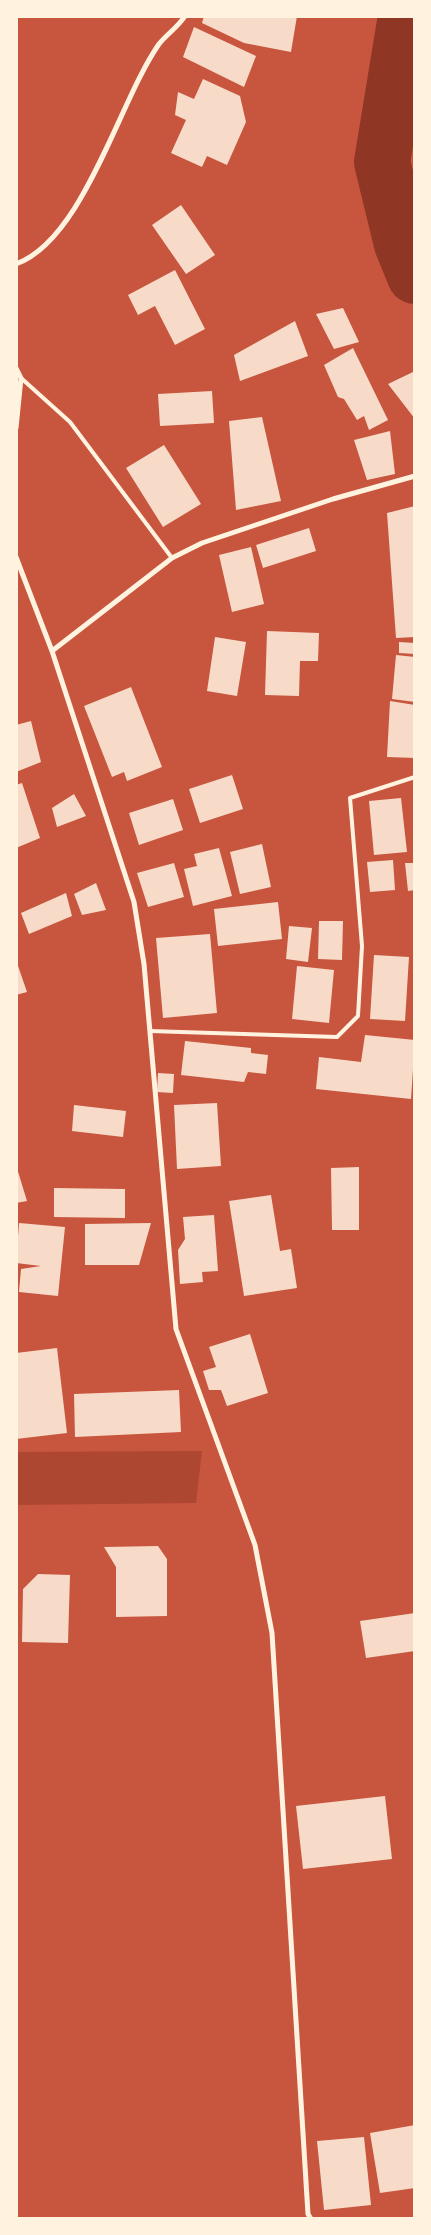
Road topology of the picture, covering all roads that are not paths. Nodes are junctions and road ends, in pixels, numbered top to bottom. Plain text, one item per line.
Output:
1 (185, 16) edge
2 (16, 264) edge
3 (16, 368) edge
4 (22, 378) junction
5 (16, 428) edge
6 (415, 476) edge
7 (16, 557) edge
8 (172, 558) junction
9 (52, 650) junction
10 (415, 777) edge
11 (150, 1031) junction
12 (310, 2219) edge

1 - 2 street
3 - 4 street
4 - 5 street
4 - 8 lane
6 - 8 street
7 - 9 street
8 - 9 street
9 - 11 street
10 - 11 lane
11 - 12 street

